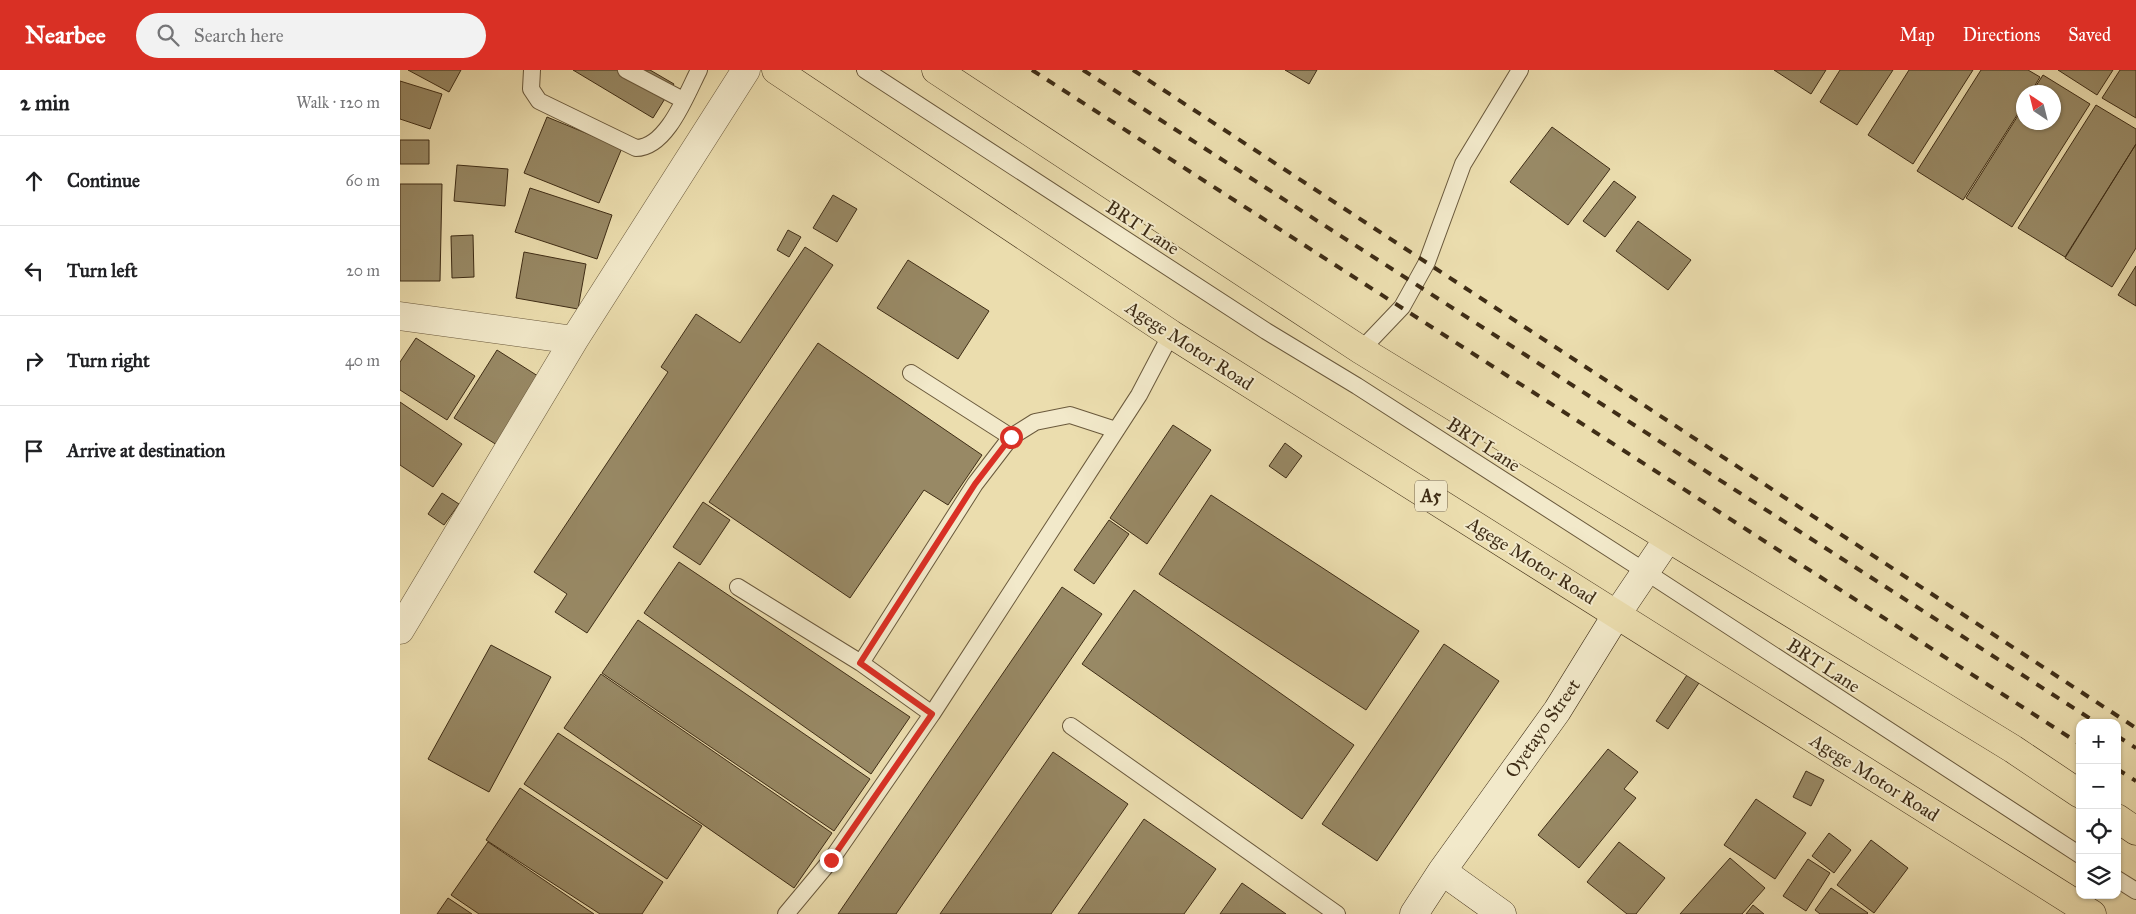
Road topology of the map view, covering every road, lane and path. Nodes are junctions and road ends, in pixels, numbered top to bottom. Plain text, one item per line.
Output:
1 (532, 70) edge
2 (626, 70) edge
3 (699, 70) edge
4 (746, 70) edge
5 (776, 70) edge
6 (865, 70) edge
7 (936, 70) edge
8 (1520, 70) edge
9 (683, 100) junction
10 (400, 316) edge
11 (1171, 334) junction
12 (574, 340) junction
13 (1361, 350) junction
14 (912, 373) dead end
15 (1116, 430) junction
16 (1011, 437) junction
17 (1667, 540) junction
18 (1646, 572) junction
19 (738, 587) dead end
20 (1617, 614) junction
21 (400, 630) edge
22 (860, 663) junction
23 (932, 714) junction
24 (1071, 726) dead end
25 (2076, 791) edge
26 (2121, 821) edge
27 (2136, 831) edge
28 (2078, 854) edge
29 (1442, 871) junction
30 (2121, 882) edge
31 (2136, 891) edge
32 (786, 914) edge
33 (1337, 914) edge
34 (1414, 914) edge
35 (1502, 914) edge
36 (2092, 914) edge

1 - 9 lane
2 - 9 lane
3 - 9 lane
4 - 12 street
5 - 11 highway, Agege Motor Road / A5
6 - 18 lane, BRT Lane
7 - 13 highway
8 - 13 lane
10 - 12 street
11 - 15 lane
11 - 20 highway, Agege Motor Road / A5
12 - 21 street
13 - 17 highway
14 - 16 lane
15 - 16 lane
15 - 23 lane
16 - 22 lane
17 - 18 street, Oyetayo Street
17 - 25 highway
18 - 20 street, Oyetayo Street
18 - 28 lane, BRT Lane
19 - 22 lane
20 - 29 street, Oyetayo Street
20 - 36 highway, Agege Motor Road / A5
22 - 23 lane
23 - 32 lane
24 - 33 lane
26 - 27 highway
29 - 34 street, Oyetayo Street
29 - 35 street
30 - 31 lane

